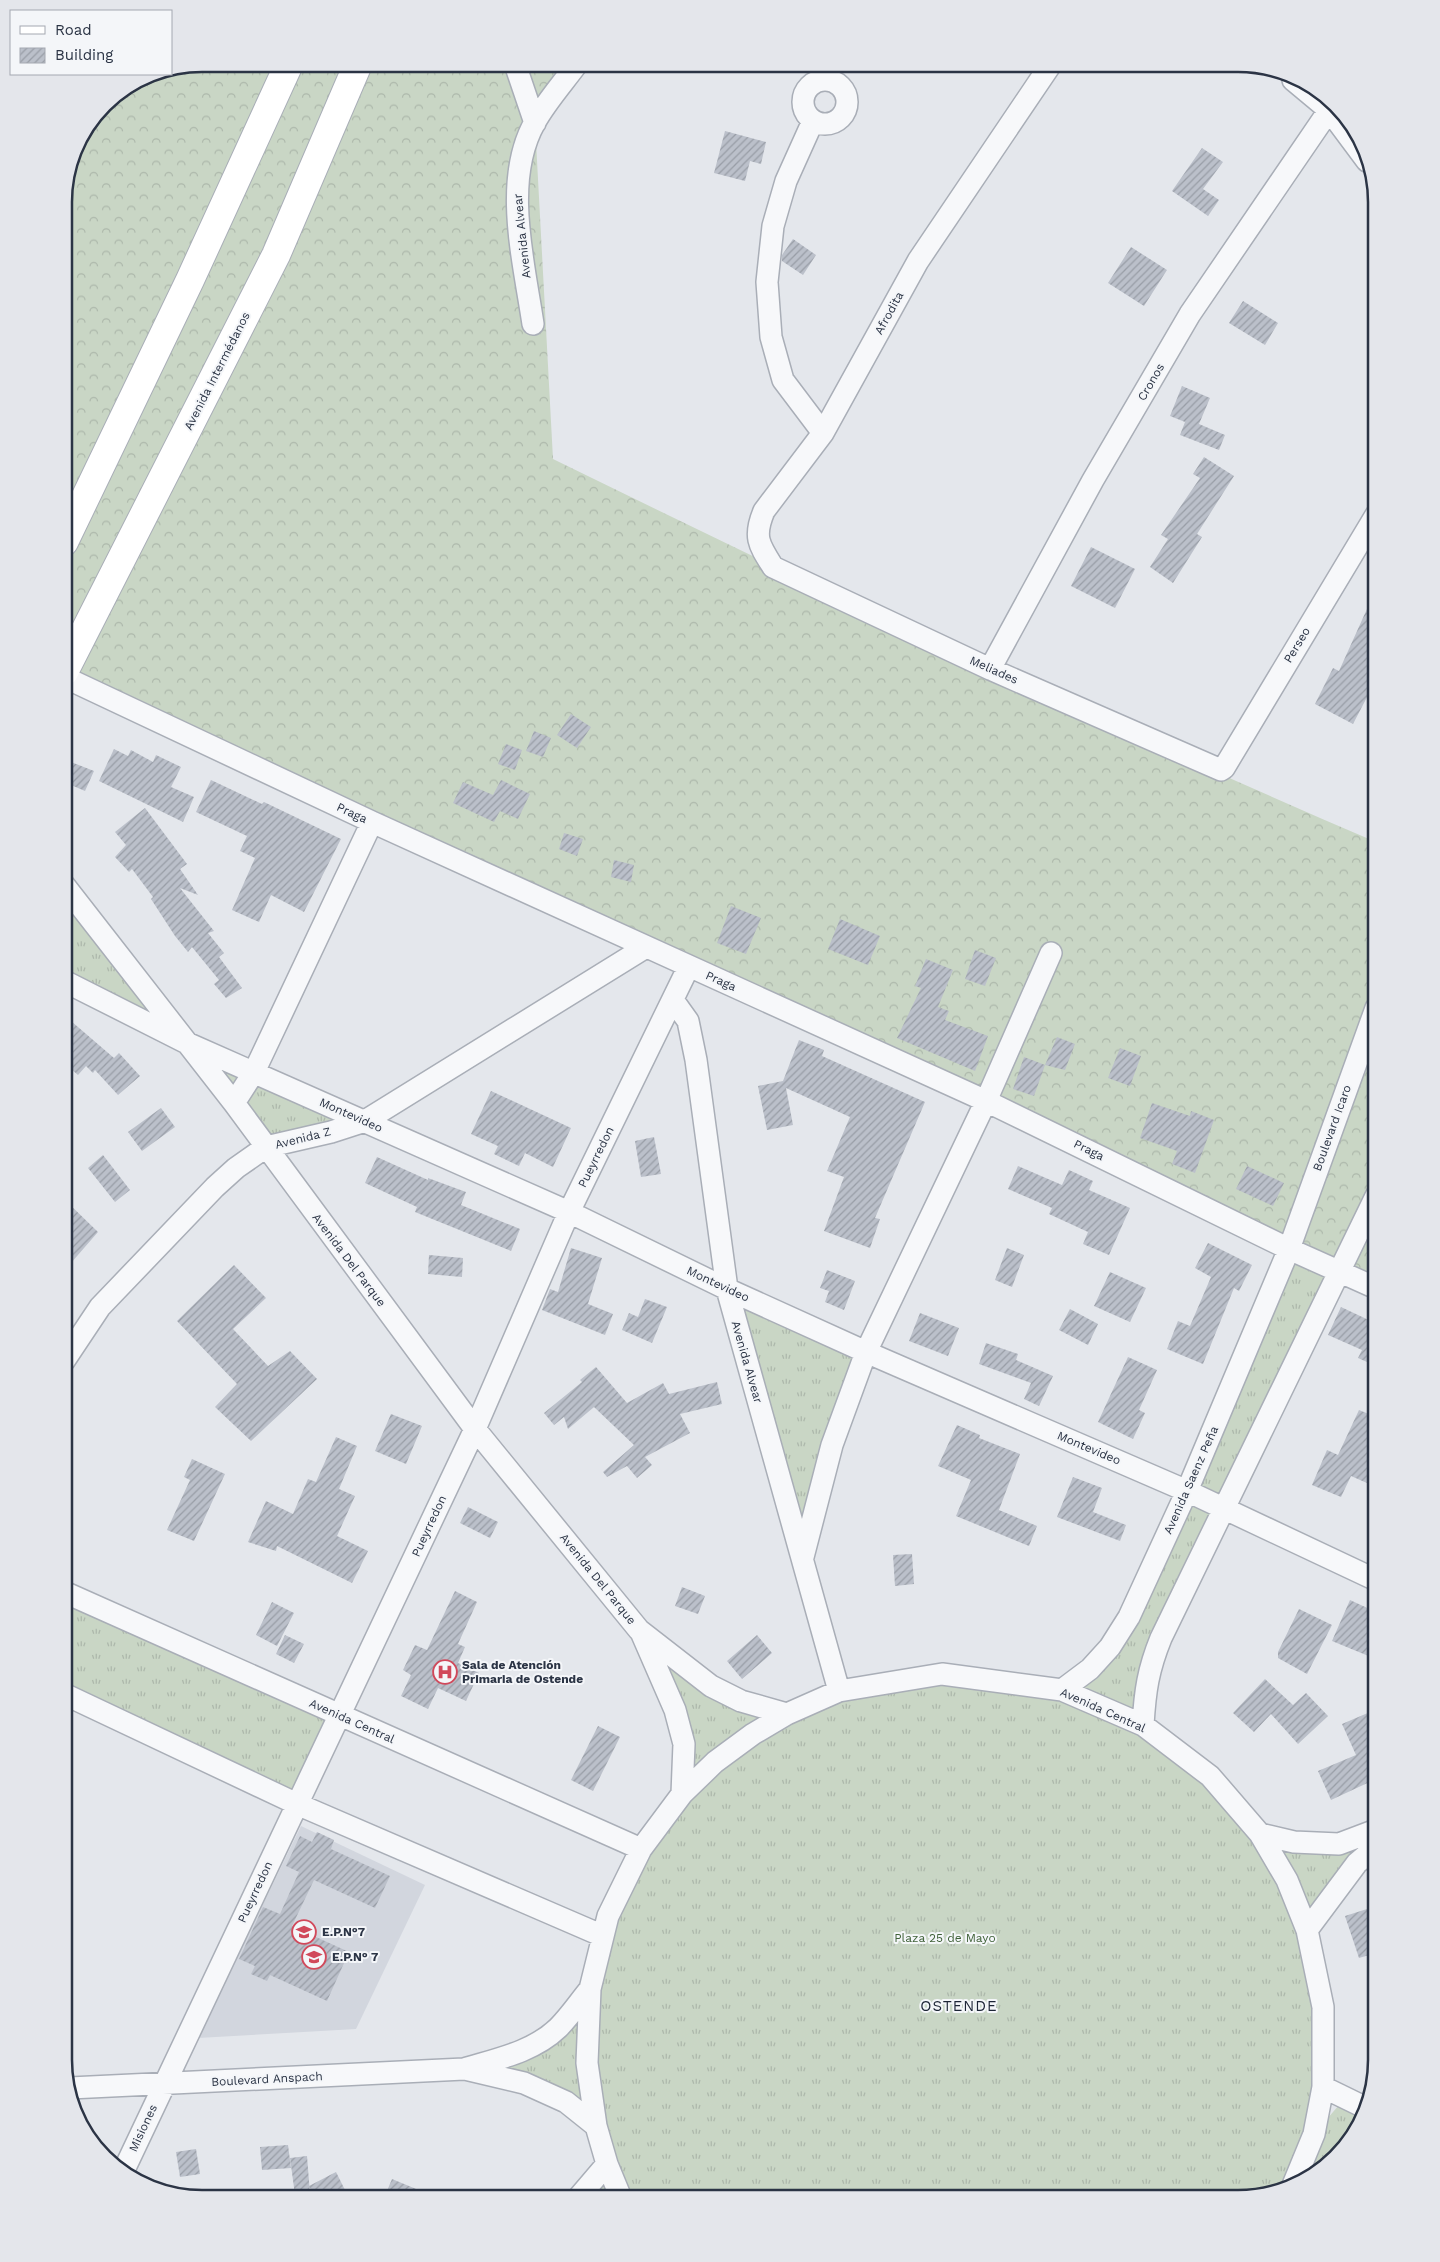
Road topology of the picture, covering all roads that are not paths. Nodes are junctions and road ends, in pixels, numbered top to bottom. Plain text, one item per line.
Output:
1 (285, 73) edge
2 (354, 73) edge
3 (518, 73) edge
4 (570, 73) edge
5 (1045, 73) edge
6 (1328, 110) edge
7 (813, 121) dead end
8 (534, 123) junction
9 (533, 324) dead end
10 (823, 433) junction
11 (73, 523) edge
12 (1368, 528) edge
13 (774, 567) joint
14 (73, 654) edge
15 (990, 669) junction
16 (73, 681) edge
17 (1216, 769) joint
18 (372, 822) junction
19 (73, 897) edge
20 (646, 947) junction
21 (1051, 953) dead end
22 (689, 966) junction
23 (73, 986) edge
24 (673, 1000) junction
25 (1368, 1030) edge
26 (187, 1043) junction
27 (254, 1072) junction
28 (986, 1101) junction
29 (234, 1103) junction
30 (365, 1121) junction
31 (266, 1147) junction
32 (569, 1212) junction
33 (1368, 1213) edge
34 (1289, 1249) junction
35 (1340, 1272) junction
36 (1368, 1284) edge
37 (727, 1289) junction
38 (73, 1348) edge
39 (866, 1352) junction
40 (475, 1429) junction
41 (1187, 1491) junction
42 (1223, 1509) junction
43 (802, 1558) junction
44 (1368, 1576) edge
45 (73, 1596) edge
46 (639, 1630) junction
47 (1062, 1690) junction
48 (839, 1691) junction
49 (73, 1698) edge
50 (788, 1714) junction
51 (339, 1715) junction
52 (1143, 1725) junction
53 (682, 1794) junction
54 (297, 1804) junction
55 (1368, 1833) edge
56 (1260, 1834) junction
57 (640, 1849) junction
58 (1368, 1854) edge
59 (1307, 1930) junction
60 (603, 1936) junction
61 (590, 1989) junction
62 (464, 2069) junction
63 (163, 2084) junction
64 (1323, 2087) junction
65 (76, 2088) edge
66 (1360, 2105) edge
67 (596, 2126) junction
68 (608, 2164) junction
69 (126, 2165) edge
70 (1297, 2175) edge
71 (586, 2189) edge
72 (618, 2189) edge

1 - 11 main road
2 - 14 main road, Avenida Intermédanos
3 - 8 street
4 - 8 street, Avenida Alvear
5 - 10 street, Afrodita
6 - 15 street, Cronos
7 - 10 street
8 - 9 street, Avenida Alvear
10 - 13 street, Afrodita
12 - 17 street, Perseo
13 - 15 street, Meliades
15 - 17 street, Meliades
16 - 18 street, Praga
18 - 20 street, Praga
18 - 27 street
19 - 26 street, Avenida Del Parque
20 - 22 street, Praga
20 - 30 street, Avenida Z
21 - 28 street
22 - 24 street, Pueyrredon
22 - 28 street, Praga
23 - 26 street, Montevideo
24 - 32 street, Pueyrredon
24 - 37 street, Avenida Alvear
25 - 34 street, Boulevard Icaro
26 - 27 street, Montevideo
26 - 29 street, Avenida Del Parque
27 - 29 street
27 - 30 street, Montevideo
28 - 34 street, Praga
28 - 39 street
29 - 31 street, Avenida Del Parque
30 - 31 street, Avenida Z
30 - 32 street, Montevideo
31 - 38 street, Avenida Z
31 - 40 street, Avenida Del Parque
32 - 37 street, Montevideo
32 - 40 street, Pueyrredon
33 - 35 street
34 - 35 street, Praga
34 - 41 street, Avenida Saenz Peña
35 - 36 street, Praga
35 - 42 street
37 - 39 street, Montevideo
37 - 43 street, Avenida Alvear
39 - 41 street, Montevideo
39 - 43 street
40 - 46 street, Avenida Del Parque
40 - 51 street, Pueyrredon
41 - 42 street, Montevideo
41 - 47 street, Avenida Saenz Peña
42 - 44 street, Montevideo
42 - 52 street
43 - 48 street, Avenida Alvear
45 - 51 street, Avenida Central
46 - 50 street, Avenida Del Parque
46 - 53 street, Avenida Del Parque
47 - 48 street, Avenida Central
47 - 52 street, Avenida Central
48 - 50 street, Avenida Central
49 - 54 street
50 - 53 street, Avenida Central
51 - 54 street, Pueyrredon
51 - 57 street, Avenida Central
52 - 56 street, Avenida Central
53 - 57 street, Avenida Central
54 - 60 street
54 - 63 street, Pueyrredon
55 - 56 street
56 - 59 street, Avenida Central
57 - 60 street, Avenida Central
58 - 59 street
59 - 64 street, Avenida Central
60 - 61 street, Avenida Central
61 - 62 street, Boulevard Anspach
61 - 67 street, Avenida Central
62 - 63 street, Boulevard Anspach
62 - 67 street, Boulevard Anspach
63 - 65 street, Boulevard Anspach
63 - 69 street, Misiones
64 - 66 street
64 - 70 street, Avenida Central
67 - 68 street, Avenida Central
68 - 71 street
68 - 72 street, Avenida Central

